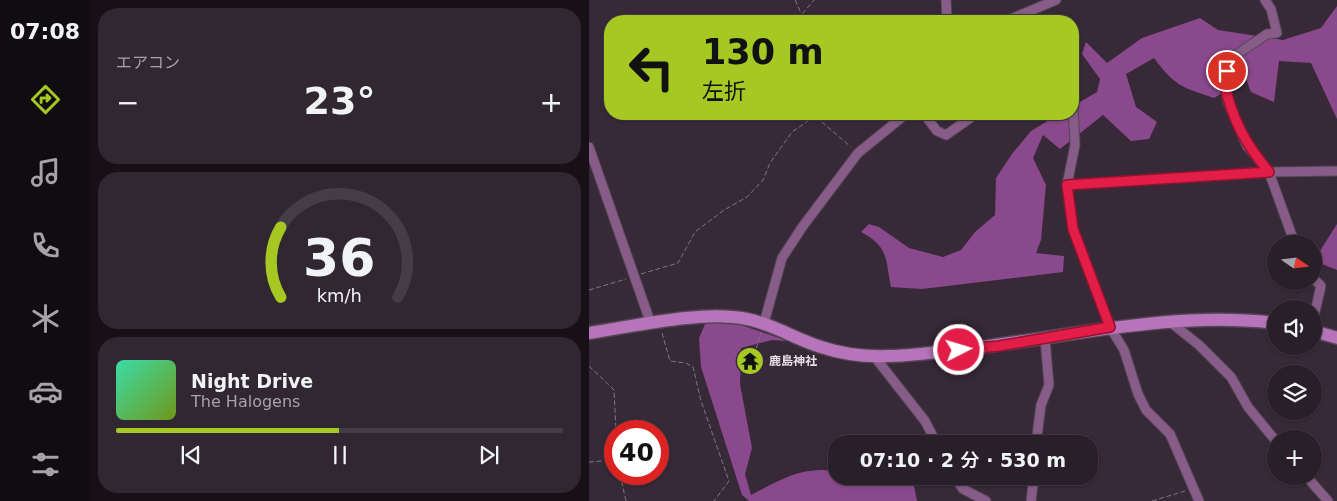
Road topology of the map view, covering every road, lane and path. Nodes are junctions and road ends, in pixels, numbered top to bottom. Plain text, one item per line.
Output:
1 (795, 0) edge
2 (814, 0) edge
3 (946, 0) edge
4 (1056, 0) edge
5 (1265, 0) edge
6 (801, 14) joint
7 (947, 15) edge
8 (1020, 15) edge
9 (808, 120) edge
10 (821, 120) edge
11 (899, 120) edge
12 (928, 120) edge
13 (967, 120) edge
14 (1074, 120) edge
15 (589, 147) edge
16 (858, 154) junction
17 (1337, 171) edge
18 (1269, 172) junction
19 (1067, 185) junction
20 (1292, 235) edge
21 (635, 276) junction
22 (589, 290) edge
23 (1170, 322) junction
24 (1267, 322) edge
25 (764, 323) junction
26 (654, 324) junction
27 (1110, 327) junction
28 (589, 333) edge
29 (1322, 334) edge
30 (1337, 338) edge
31 (1045, 339) junction
32 (757, 345) dead end
33 (754, 356) dead end
34 (873, 356) junction
35 (589, 366) edge
36 (615, 420) edge
37 (1267, 430) edge
38 (932, 435) edge
39 (1037, 435) edge
40 (604, 461) edge
41 (589, 462) edge
42 (623, 485) edge
43 (960, 485) edge
44 (1033, 485) edge
45 (1314, 485) edge
46 (1194, 488) junction
47 (626, 501) edge
48 (714, 501) edge
49 (986, 501) edge
50 (1031, 501) edge
51 (1152, 501) edge
52 (1199, 501) edge
53 (1328, 501) edge

1 - 6 path
2 - 6 path
3 - 7 street
4 - 8 street
5 - 18 street
9 - 21 path
10 - 16 path
11 - 16 street
12 - 13 street
14 - 19 street
15 - 21 street
16 - 25 street
17 - 18 street
18 - 19 street
18 - 20 street
19 - 27 street
21 - 22 path
21 - 26 street
23 - 24 street
23 - 27 street
23 - 37 street
25 - 26 street
25 - 34 street
26 - 28 street
26 - 48 path
27 - 31 street
27 - 46 street
29 - 30 street
31 - 34 street
31 - 39 street
32 - 33 path
34 - 38 street
35 - 36 path
40 - 41 path
42 - 47 path
43 - 49 street
44 - 50 street
45 - 53 street
46 - 51 path
46 - 52 street

